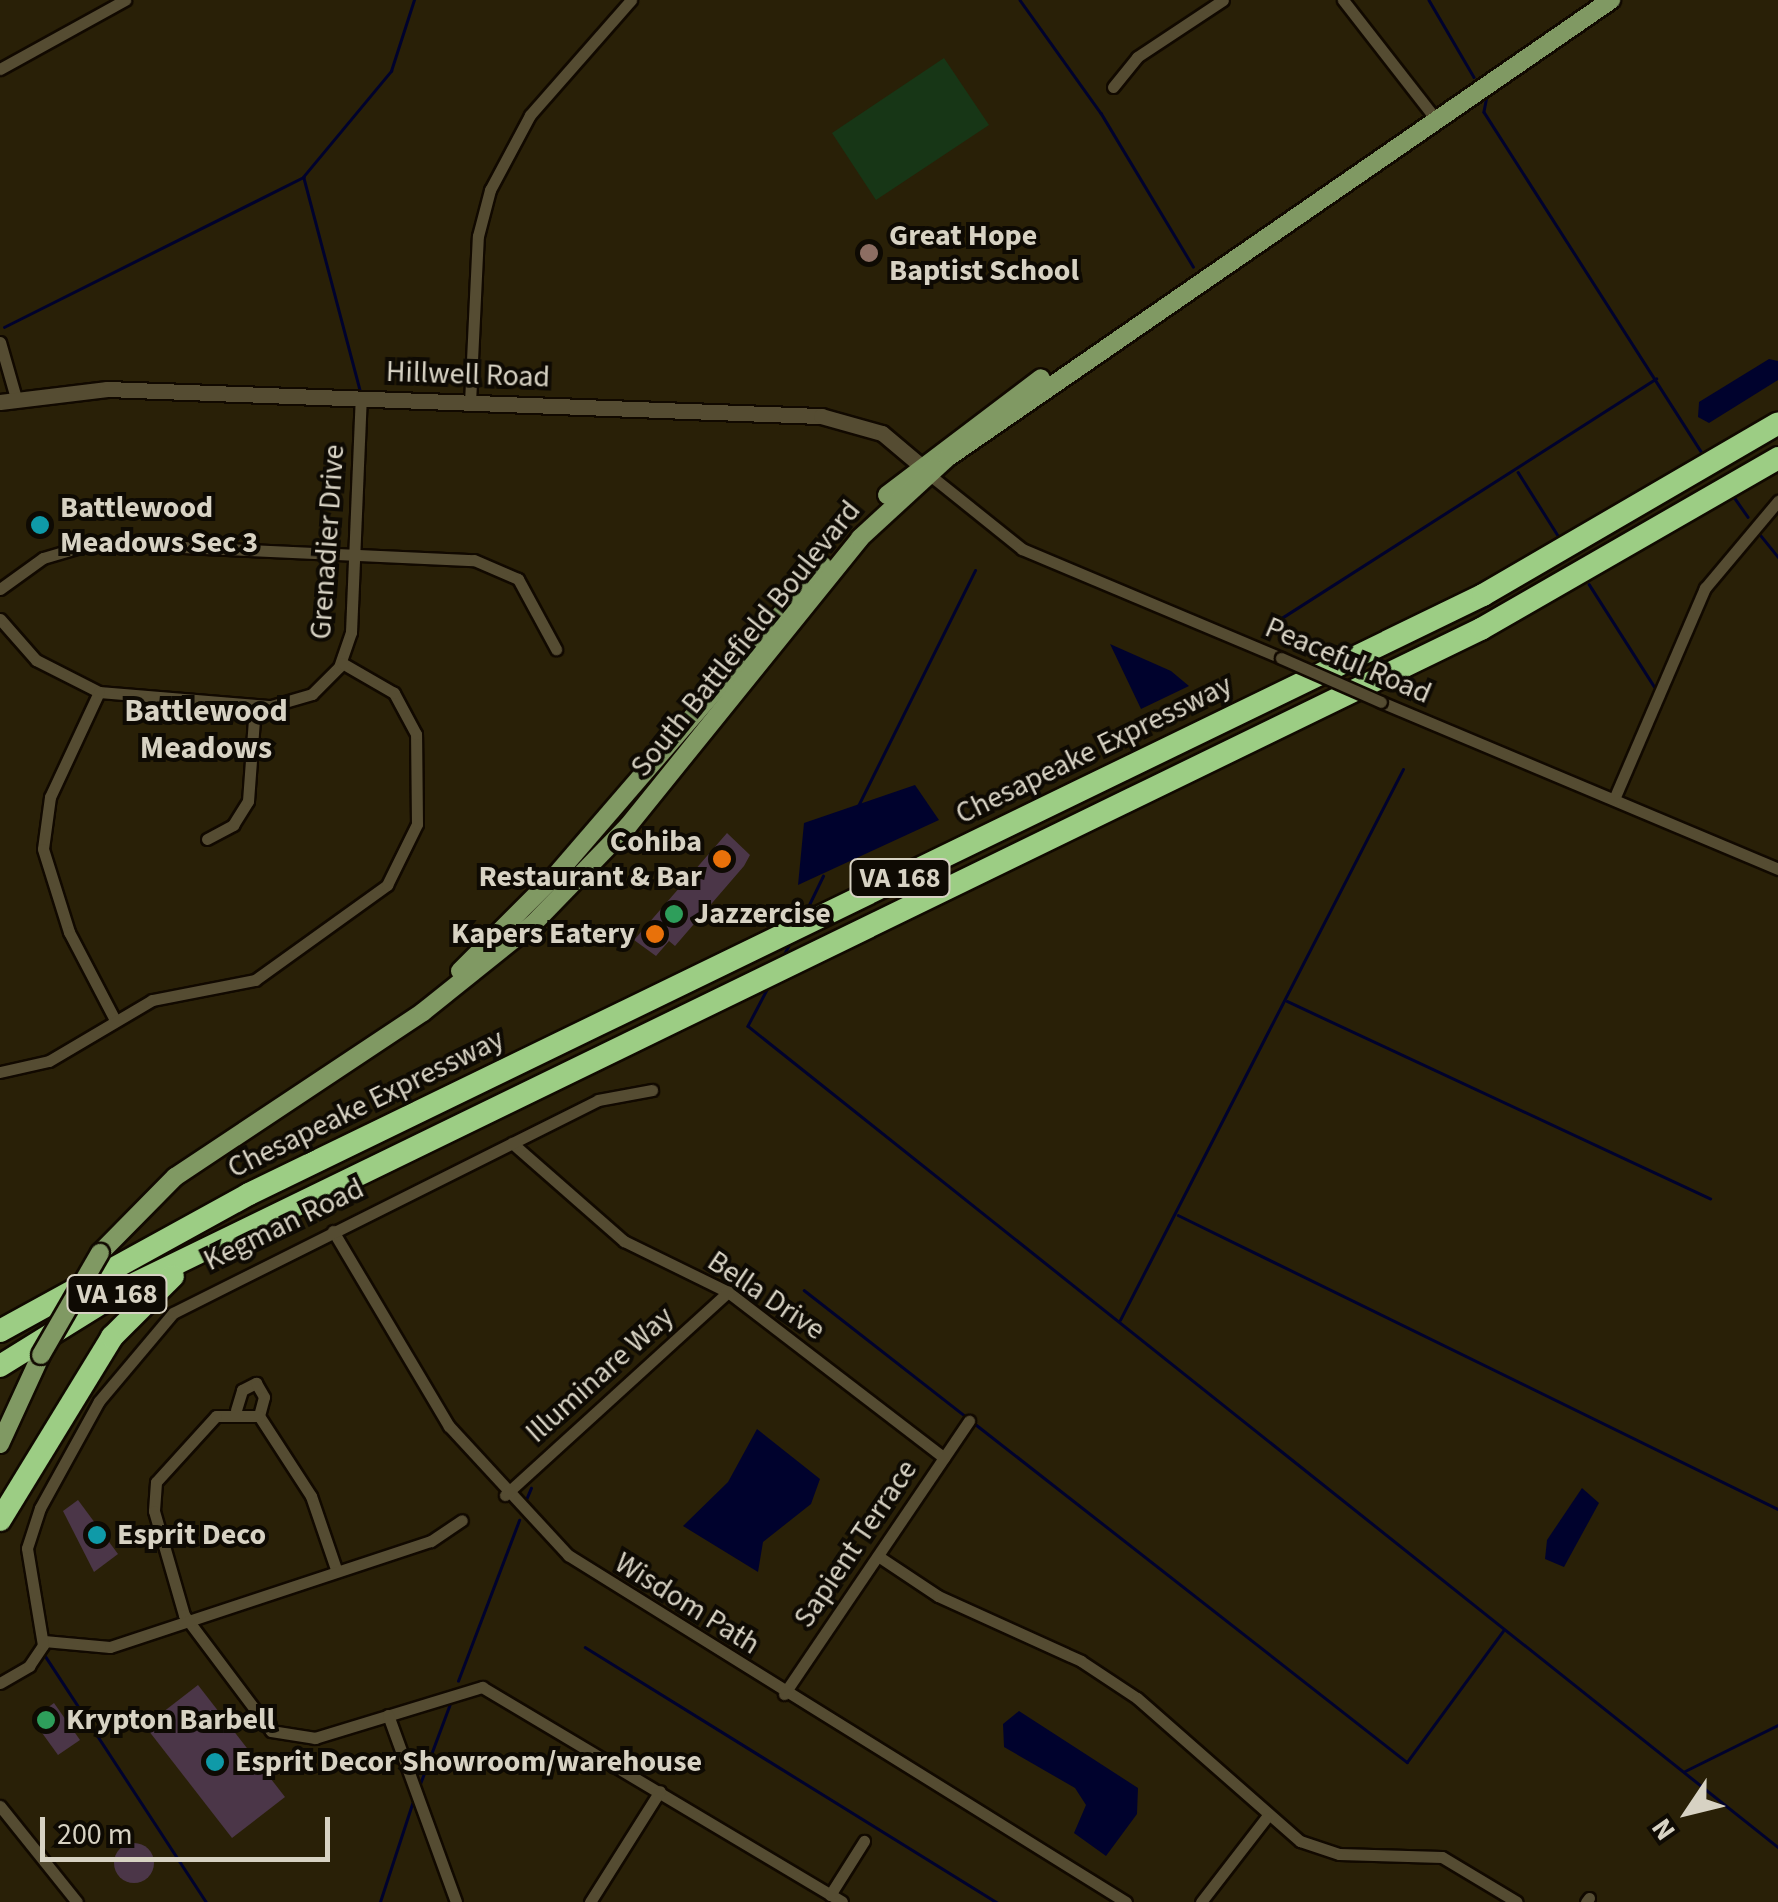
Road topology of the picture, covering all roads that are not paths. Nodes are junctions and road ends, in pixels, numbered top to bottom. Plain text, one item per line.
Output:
1 (126, 0) edge
2 (631, 0) edge
3 (1222, 0) edge
4 (1344, 0) edge
5 (1610, 0) edge
6 (0, 69) edge
7 (1114, 87) dead end
8 (1435, 118) junction
9 (0, 342) edge
10 (362, 398) junction
11 (8, 400) edge
12 (470, 403) junction
13 (1778, 423) edge
14 (1778, 458) edge
15 (924, 470) junction
16 (1778, 502) edge
17 (355, 554) junction
18 (0, 590) edge
19 (0, 618) edge
20 (556, 648) dead end
21 (342, 663) junction
22 (99, 692) junction
23 (254, 706) junction
24 (1614, 799) junction
25 (207, 839) dead end
26 (1778, 868) edge
27 (115, 1020) junction
28 (0, 1072) edge
29 (652, 1090) dead end
30 (512, 1144) junction
31 (332, 1231) junction
32 (243, 1236) junction
33 (728, 1292) junction
34 (0, 1331) edge
35 (0, 1366) edge
36 (236, 1410) junction
37 (259, 1416) junction
38 (969, 1421) dead end
39 (0, 1444) edge
40 (944, 1458) junction
41 (505, 1494) junction
42 (0, 1520) edge
43 (462, 1520) dead end
44 (878, 1556) junction
45 (336, 1569) junction
46 (188, 1622) junction
47 (44, 1641) junction
48 (0, 1683) edge
49 (784, 1694) junction
50 (388, 1715) junction
51 (660, 1791) junction
52 (0, 1806) edge
53 (1266, 1818) junction
54 (864, 1841) dead end
55 (836, 1898) edge
56 (78, 1902) edge
57 (456, 1902) edge
58 (590, 1902) edge
59 (1126, 1902) edge
60 (1201, 1902) edge
61 (1517, 1902) edge

1 - 6 street
2 - 12 street
3 - 7 street
4 - 8 street
5 - 8 main road, South Battlefield Boulevard
8 - 15 main road, South Battlefield Boulevard
9 - 11 street
10 - 11 street, Hillwell Road
10 - 12 street, Hillwell Road
10 - 17 street, Grenadier Drive
12 - 15 street, Hillwell Road
13 - 34 highway, Chesapeake Expressway / VA 168
14 - 32 highway, Chesapeake Expressway / VA 168
15 - 24 street, Peaceful Road, bridge
15 - 39 main road, South Battlefield Boulevard, bridge
16 - 24 street
17 - 18 street
17 - 20 street
17 - 21 street, Grenadier Drive
19 - 22 street, Grenadier Drive
21 - 23 street, Grenadier Drive
21 - 27 street
22 - 23 street, Grenadier Drive
22 - 27 street
23 - 25 street
24 - 26 street, Peaceful Road
27 - 28 street
29 - 30 street, Kegman Road
30 - 31 street, Kegman Road
30 - 33 street, Bella Drive
31 - 41 street, Wisdom Path
31 - 47 street, Kegman Road
32 - 35 highway, Chesapeake Expressway / VA 168
32 - 42 highway
33 - 40 street, Bella Drive
33 - 41 street, Illuminare Way
36 - 37 street
36 - 37 street
36 - 46 street
37 - 45 street
38 - 40 street, Sapient Terrace
40 - 44 street, Sapient Terrace
41 - 49 street, Wisdom Path
43 - 45 street
44 - 49 street, Sapient Terrace
44 - 53 street
45 - 46 street
46 - 47 street
46 - 50 street
47 - 48 street
49 - 59 street, Wisdom Path
50 - 51 street
50 - 57 street
51 - 55 street
51 - 58 street
52 - 56 street
53 - 60 street
53 - 61 street
54 - 55 street

